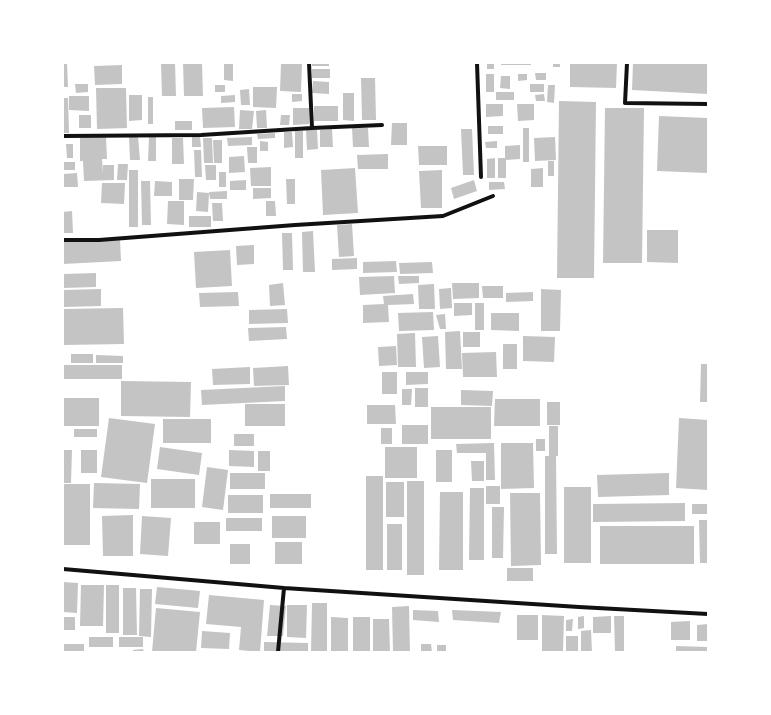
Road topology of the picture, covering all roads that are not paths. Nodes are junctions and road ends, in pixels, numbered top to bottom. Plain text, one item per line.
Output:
1 (309, 63) edge
2 (477, 63) edge
3 (627, 63) edge
4 (708, 104) edge
5 (382, 125) dead end
6 (312, 128) junction
7 (63, 136) edge
8 (481, 177) dead end
9 (493, 196) dead end
10 (63, 240) edge
11 (63, 569) edge
12 (284, 588) junction
13 (708, 614) edge
14 (278, 652) edge

1 - 6 street
2 - 8 street
3 - 4 street
5 - 6 street
6 - 7 street
9 - 10 street
11 - 12 street
12 - 13 street
12 - 14 street

